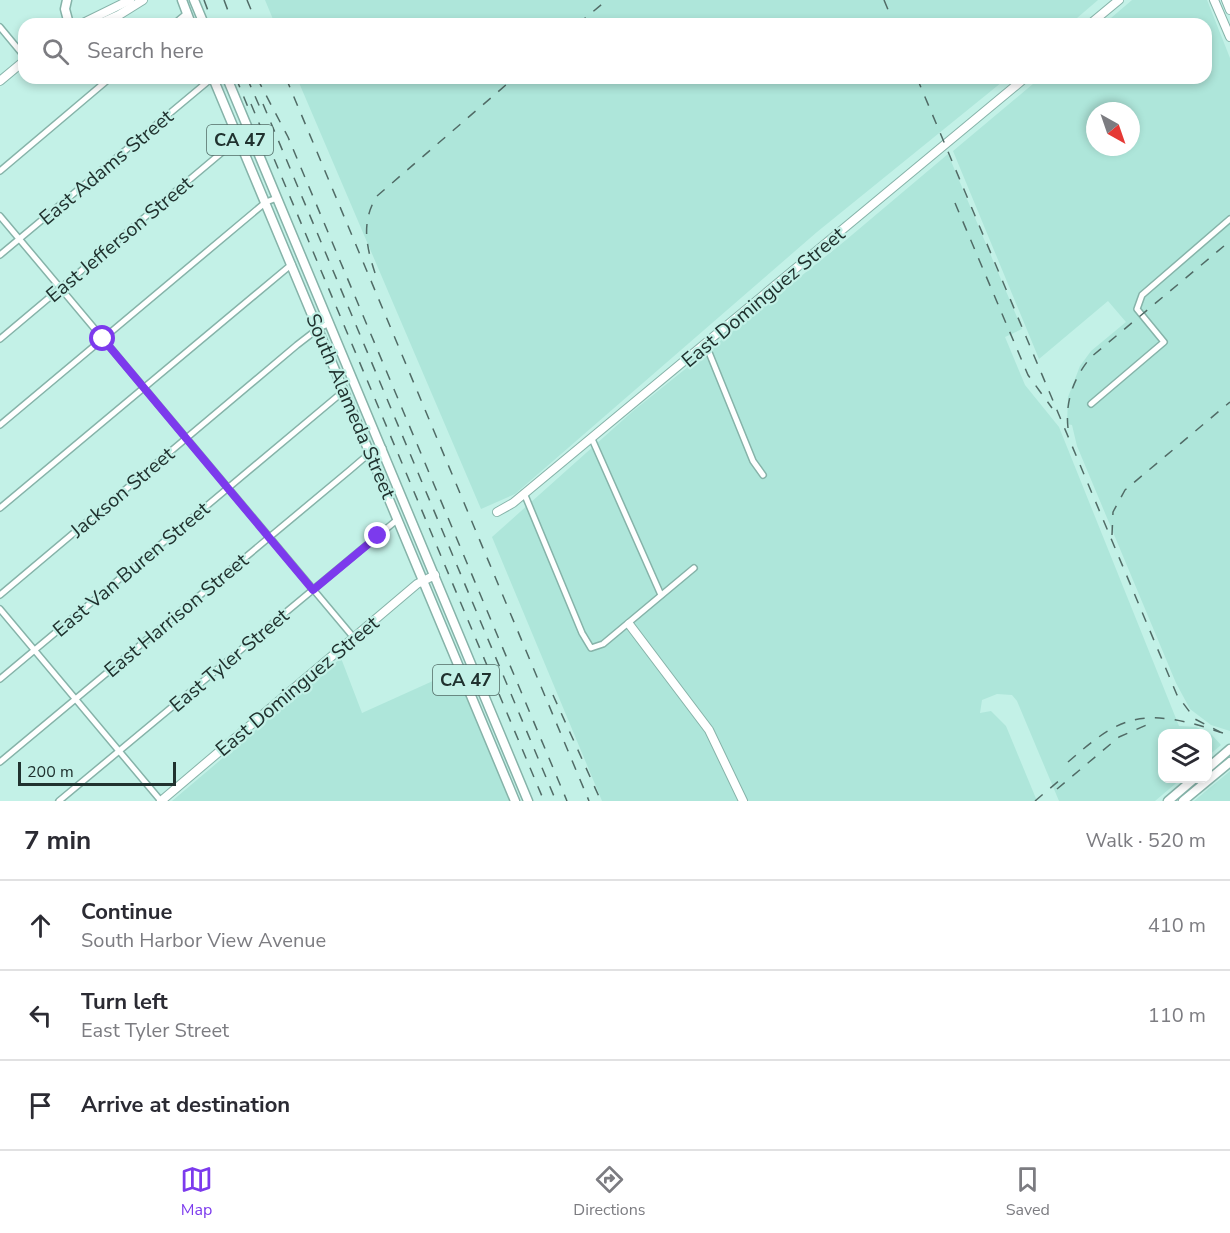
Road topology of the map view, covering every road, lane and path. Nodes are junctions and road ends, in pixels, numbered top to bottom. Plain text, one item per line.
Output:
1 (68, 0) edge
2 (130, 0) edge
3 (182, 0) edge
4 (194, 0) edge
5 (1119, 0) edge
6 (1214, 0) edge
7 (1226, 0) edge
8 (141, 1) edge
9 (1230, 10) edge
10 (186, 14) junction
11 (67, 18) edge
12 (93, 18) edge
13 (110, 18) edge
14 (181, 18) edge
15 (188, 18) edge
16 (202, 18) edge
17 (1097, 18) edge
18 (0, 27) edge
19 (1230, 37) edge
20 (18, 49) edge
21 (18, 66) edge
22 (0, 81) edge
23 (103, 84) edge
24 (206, 84) edge
25 (216, 84) edge
26 (230, 84) edge
27 (1018, 84) edge
28 (239, 138) junction
29 (0, 171) edge
30 (277, 198) junction
31 (266, 202) junction
32 (0, 216) edge
33 (1230, 219) edge
34 (20, 239) junction
35 (0, 255) edge
36 (292, 264) junction
37 (61, 288) junction
38 (330, 323) junction
39 (319, 328) junction
40 (0, 339) edge
41 (103, 339) junction
42 (706, 345) junction
43 (144, 387) junction
44 (345, 390) junction
45 (1091, 404) dead end
46 (0, 426) edge
47 (186, 438) junction
48 (592, 439) junction
49 (383, 448) junction
50 (371, 452) junction
51 (763, 475) dead end
52 (228, 488) junction
53 (524, 493) junction
54 (0, 508) edge
55 (497, 512) dead end
56 (399, 518) junction
57 (269, 537) junction
58 (694, 568) dead end
59 (435, 575) junction
60 (424, 579) junction
61 (313, 590) junction
62 (0, 595) edge
63 (661, 595) junction
64 (0, 609) edge
65 (629, 624) junction
66 (354, 638) junction
67 (34, 650) junction
68 (0, 679) edge
69 (76, 699) junction
70 (1230, 749) edge
71 (119, 751) junction
72 (0, 762) edge
73 (1230, 762) edge
74 (1212, 765) edge
75 (518, 777) junction
76 (507, 782) junction
77 (1189, 783) edge
78 (59, 801) edge
79 (161, 801) edge
80 (515, 801) edge
81 (528, 801) edge
82 (743, 801) edge
83 (1168, 801) edge
84 (1183, 801) edge

1 - 11 main road
2 - 12 street
3 - 10 main road
4 - 16 main road
5 - 17 street
6 - 19 street
7 - 9 street
8 - 13 street
10 - 14 street
10 - 15 main road
18 - 20 street
21 - 22 street
23 - 29 street
24 - 34 street, East Adams Street
25 - 28 main road, South Alameda Street / CA 47
26 - 30 main road, South Alameda Street / CA 47
27 - 42 street, East Dominguez Street
28 - 31 main road, South Alameda Street / CA 47
28 - 37 street, East Jefferson Street
30 - 31 street
30 - 38 main road, South Alameda Street / CA 47
31 - 36 main road, South Alameda Street / CA 47
31 - 41 street
32 - 34 street
33 - 45 street
34 - 35 street, East Adams Street
34 - 37 street
36 - 39 main road, South Alameda Street / CA 47
36 - 43 street
37 - 40 street, East Jefferson Street
37 - 41 street
38 - 39 street, Jackson Street
38 - 49 main road, South Alameda Street / CA 47
39 - 44 main road, South Alameda Street / CA 47
39 - 47 street, Jackson Street
41 - 43 street
41 - 46 street
42 - 48 street, East Dominguez Street
42 - 51 street
43 - 47 street
43 - 54 street
44 - 50 main road, South Alameda Street / CA 47
44 - 52 street, East Van Buren Street
47 - 52 street
47 - 62 street, Jackson Street
48 - 53 street, East Dominguez Street
48 - 63 street
49 - 50 street, East Harrison Street
49 - 59 main road, South Alameda Street / CA 47
50 - 56 main road, South Alameda Street / CA 47
50 - 57 street, East Harrison Street
52 - 57 street
52 - 67 street, East Van Buren Street
53 - 55 street, East Dominguez Street
53 - 65 street
56 - 60 main road, South Alameda Street / CA 47
56 - 61 street, East Tyler Street
57 - 61 street
57 - 69 street, East Harrison Street
58 - 63 street
59 - 60 street, East Dominguez Street
59 - 75 main road, South Alameda Street / CA 47
60 - 66 street, East Dominguez Street
60 - 76 main road, South Alameda Street / CA 47
61 - 66 street
61 - 71 street, East Tyler Street
63 - 65 street
64 - 67 street
65 - 82 street
66 - 79 street, East Dominguez Street
67 - 68 street, East Van Buren Street
67 - 69 street
69 - 71 street
69 - 72 street, East Harrison Street
70 - 74 main road
71 - 78 street, East Tyler Street
71 - 79 street
73 - 84 main road
75 - 76 main road
75 - 81 main road, South Alameda Street / CA 47
76 - 80 main road, South Alameda Street / CA 47
77 - 83 main road

